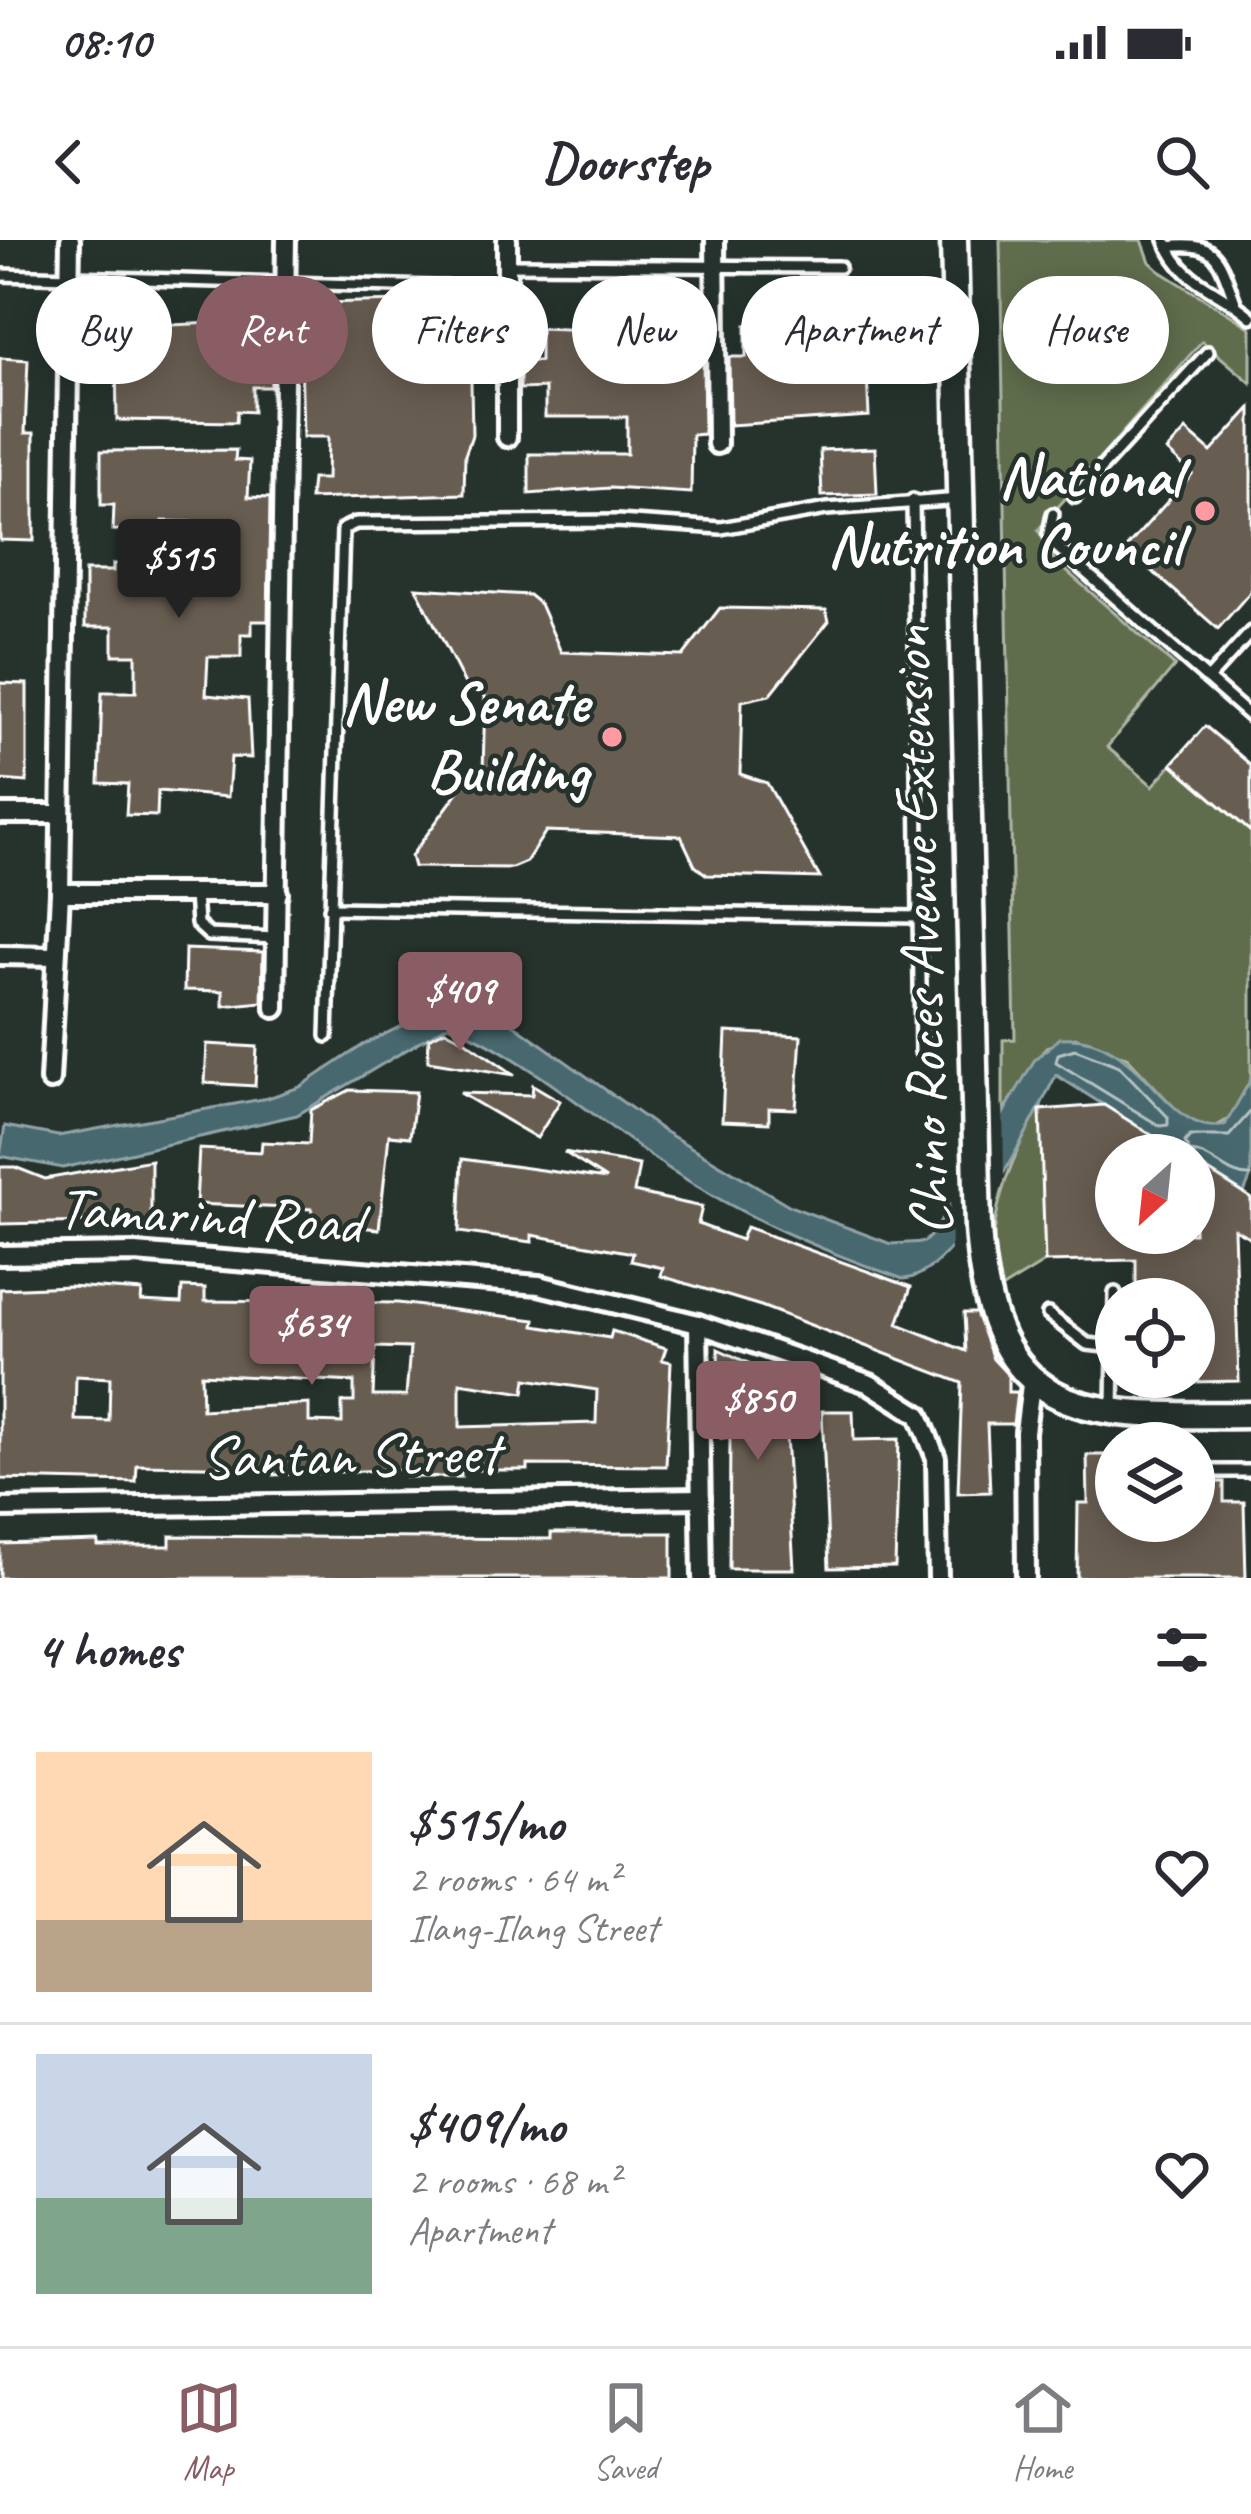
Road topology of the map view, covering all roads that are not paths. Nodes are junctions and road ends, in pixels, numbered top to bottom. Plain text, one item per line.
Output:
1 (70, 240) edge
2 (286, 240) edge
3 (508, 240) edge
4 (715, 240) edge
5 (954, 240) edge
6 (1167, 244) edge
7 (507, 265) junction
8 (715, 266) junction
9 (839, 267) dead end
10 (0, 275) edge
11 (36, 276) edge
12 (70, 276) edge
13 (286, 276) edge
14 (507, 276) edge
15 (1236, 303) junction
16 (1251, 317) edge
17 (1208, 352) dead end
18 (68, 384) edge
19 (285, 384) edge
20 (507, 384) edge
21 (507, 437) dead end
22 (717, 444) dead end
23 (1075, 497) dead end
24 (960, 499) junction
25 (913, 500) junction
26 (1053, 514) dead end
27 (1251, 632) edge
28 (1208, 679) junction
29 (1251, 717) edge
30 (0, 814) edge
31 (61, 814) junction
32 (278, 892) junction
33 (60, 893) junction
34 (194, 894) junction
35 (330, 908) junction
36 (919, 917) junction
37 (277, 938) junction
38 (0, 955) edge
39 (56, 956) junction
40 (275, 1008) dead end
41 (327, 1036) dead end
42 (921, 1052) dead end
43 (50, 1080) dead end
44 (0, 1256) edge
45 (1048, 1314) dead end
46 (698, 1324) junction
47 (1095, 1345) edge
48 (1031, 1377) junction
49 (1113, 1398) edge
50 (1113, 1414) junction
51 (1251, 1414) edge
52 (1166, 1415) junction
53 (1166, 1422) edge
54 (1215, 1471) edge
55 (1251, 1471) edge
56 (701, 1498) junction
57 (0, 1508) edge
58 (702, 1578) edge
59 (938, 1578) edge
60 (1026, 1578) edge

1 - 12 street
2 - 13 street
3 - 7 street
4 - 8 street
5 - 24 main road, Chino Roces Avenue Extension
6 - 15 lane
6 - 15 lane
7 - 8 lane
7 - 14 street
8 - 9 lane
8 - 22 street
10 - 11 lane
15 - 16 lane
17 - 23 lane
18 - 31 street
19 - 32 street
20 - 21 street
24 - 25 lane
24 - 48 main road, Chino Roces Avenue Extension
25 - 35 lane
25 - 36 lane
26 - 28 lane
27 - 28 lane
28 - 29 lane
30 - 31 street
31 - 33 street
32 - 34 street
32 - 37 street
33 - 34 street
33 - 39 street
34 - 37 lane
35 - 36 lane
35 - 41 lane
36 - 42 lane
37 - 40 street
38 - 39 street
39 - 43 street
44 - 46 street, Tamarind Road
45 - 47 lane
46 - 56 street
46 - 59 street, Tamarind Road
48 - 50 main road, Chino Roces Avenue Extension
48 - 60 street
49 - 50 lane
50 - 52 main road, Chino Roces Avenue Extension
51 - 52 main road, Chino Roces Avenue Extension
52 - 53 lane
54 - 55 lane
56 - 57 street, Santan Street
56 - 58 street

